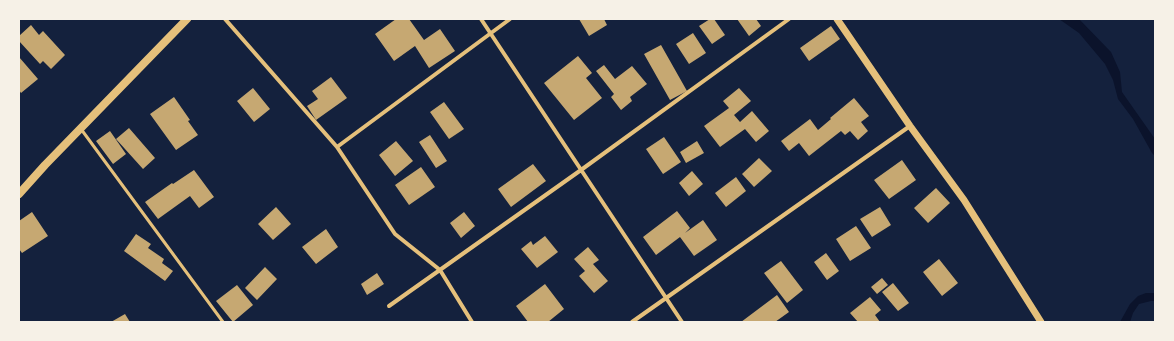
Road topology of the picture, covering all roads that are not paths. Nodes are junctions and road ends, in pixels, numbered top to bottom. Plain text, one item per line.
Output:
1 (187, 19) edge
2 (225, 19) edge
3 (481, 19) edge
4 (510, 19) edge
5 (789, 19) edge
6 (837, 19) edge
7 (490, 33) junction
8 (910, 126) junction
9 (80, 128) junction
10 (336, 146) junction
11 (581, 170) junction
12 (19, 194) edge
13 (440, 270) junction
14 (666, 298) junction
15 (389, 306) dead end
16 (223, 322) edge
17 (472, 322) edge
18 (632, 322) edge
19 (682, 322) edge
20 (1041, 322) edge

1 - 9 main road
2 - 10 street
3 - 7 street
4 - 7 street
5 - 11 street
6 - 8 street
7 - 10 street
7 - 11 street
8 - 14 street
8 - 20 street
9 - 12 main road
9 - 16 lane
10 - 13 street
11 - 13 street
11 - 14 street
13 - 15 street
13 - 17 street
14 - 18 street
14 - 19 street

